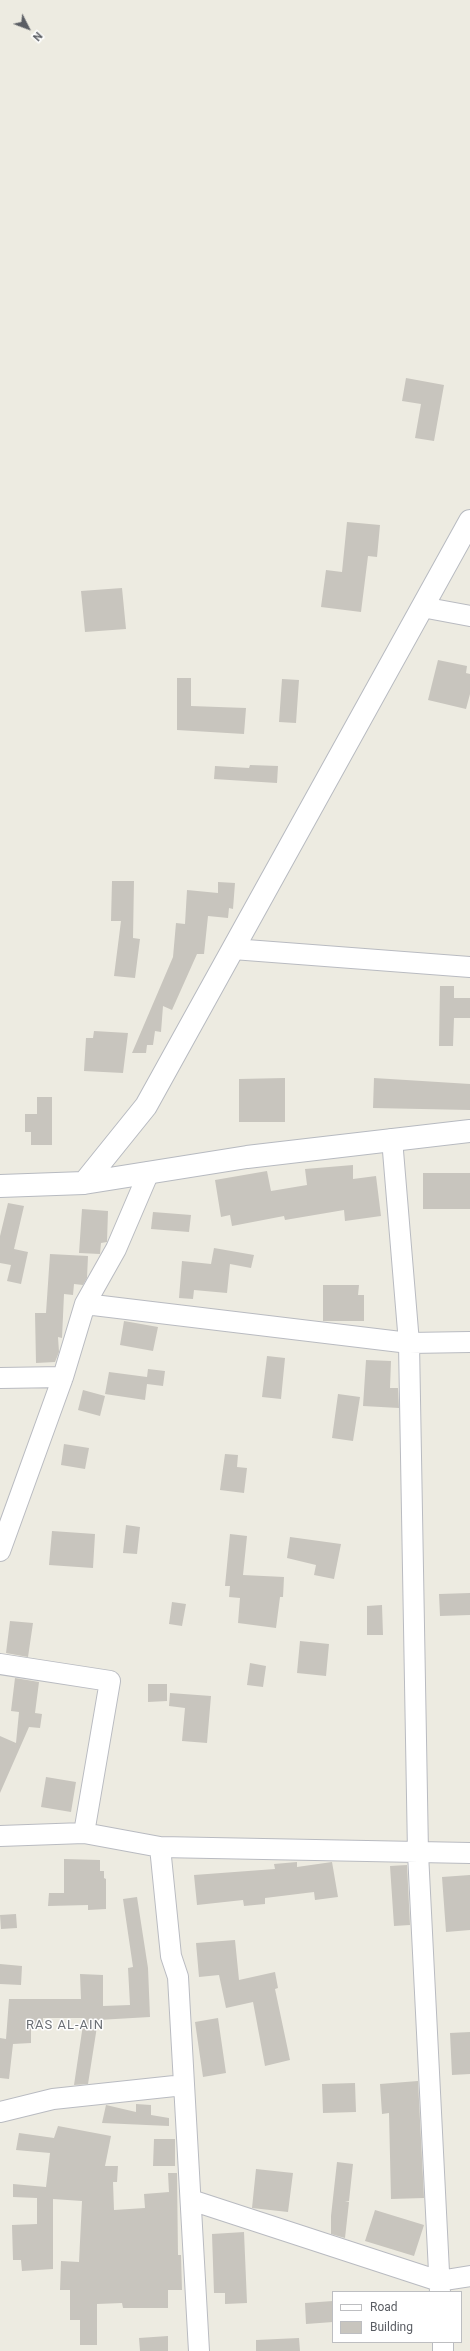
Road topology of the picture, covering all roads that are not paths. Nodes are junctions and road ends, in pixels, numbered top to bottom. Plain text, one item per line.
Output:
1 (470, 521) edge
2 (422, 608) junction
3 (470, 616) edge
4 (233, 949) junction
5 (470, 967) edge
6 (470, 1131) edge
7 (392, 1140) junction
8 (149, 1172) junction
9 (84, 1183) junction
10 (0, 1186) edge
11 (85, 1304) junction
12 (470, 1342) edge
13 (409, 1343) junction
14 (62, 1377) junction
15 (0, 1378) edge
16 (0, 1551) edge
17 (0, 1664) edge
18 (84, 1833) junction
19 (0, 1836) edge
20 (160, 1847) junction
21 (418, 1853) junction
22 (470, 1853) edge
23 (184, 2084) junction
24 (0, 2112) edge
25 (191, 2200) junction
26 (470, 2276) edge
27 (439, 2286) edge
28 (199, 2351) edge

1 - 2 main road
2 - 3 street
2 - 4 main road
4 - 5 street
4 - 9 main road
6 - 7 main road
7 - 8 main road
7 - 13 street
8 - 9 main road
8 - 11 street
9 - 10 main road
11 - 13 street
11 - 14 street
12 - 13 street
13 - 21 street
14 - 15 street
14 - 16 street
17 - 18 street
18 - 19 street
18 - 20 street
20 - 21 street
20 - 23 street
21 - 22 street
21 - 27 street
23 - 24 street
23 - 25 street
25 - 27 street
25 - 28 street
26 - 27 street

